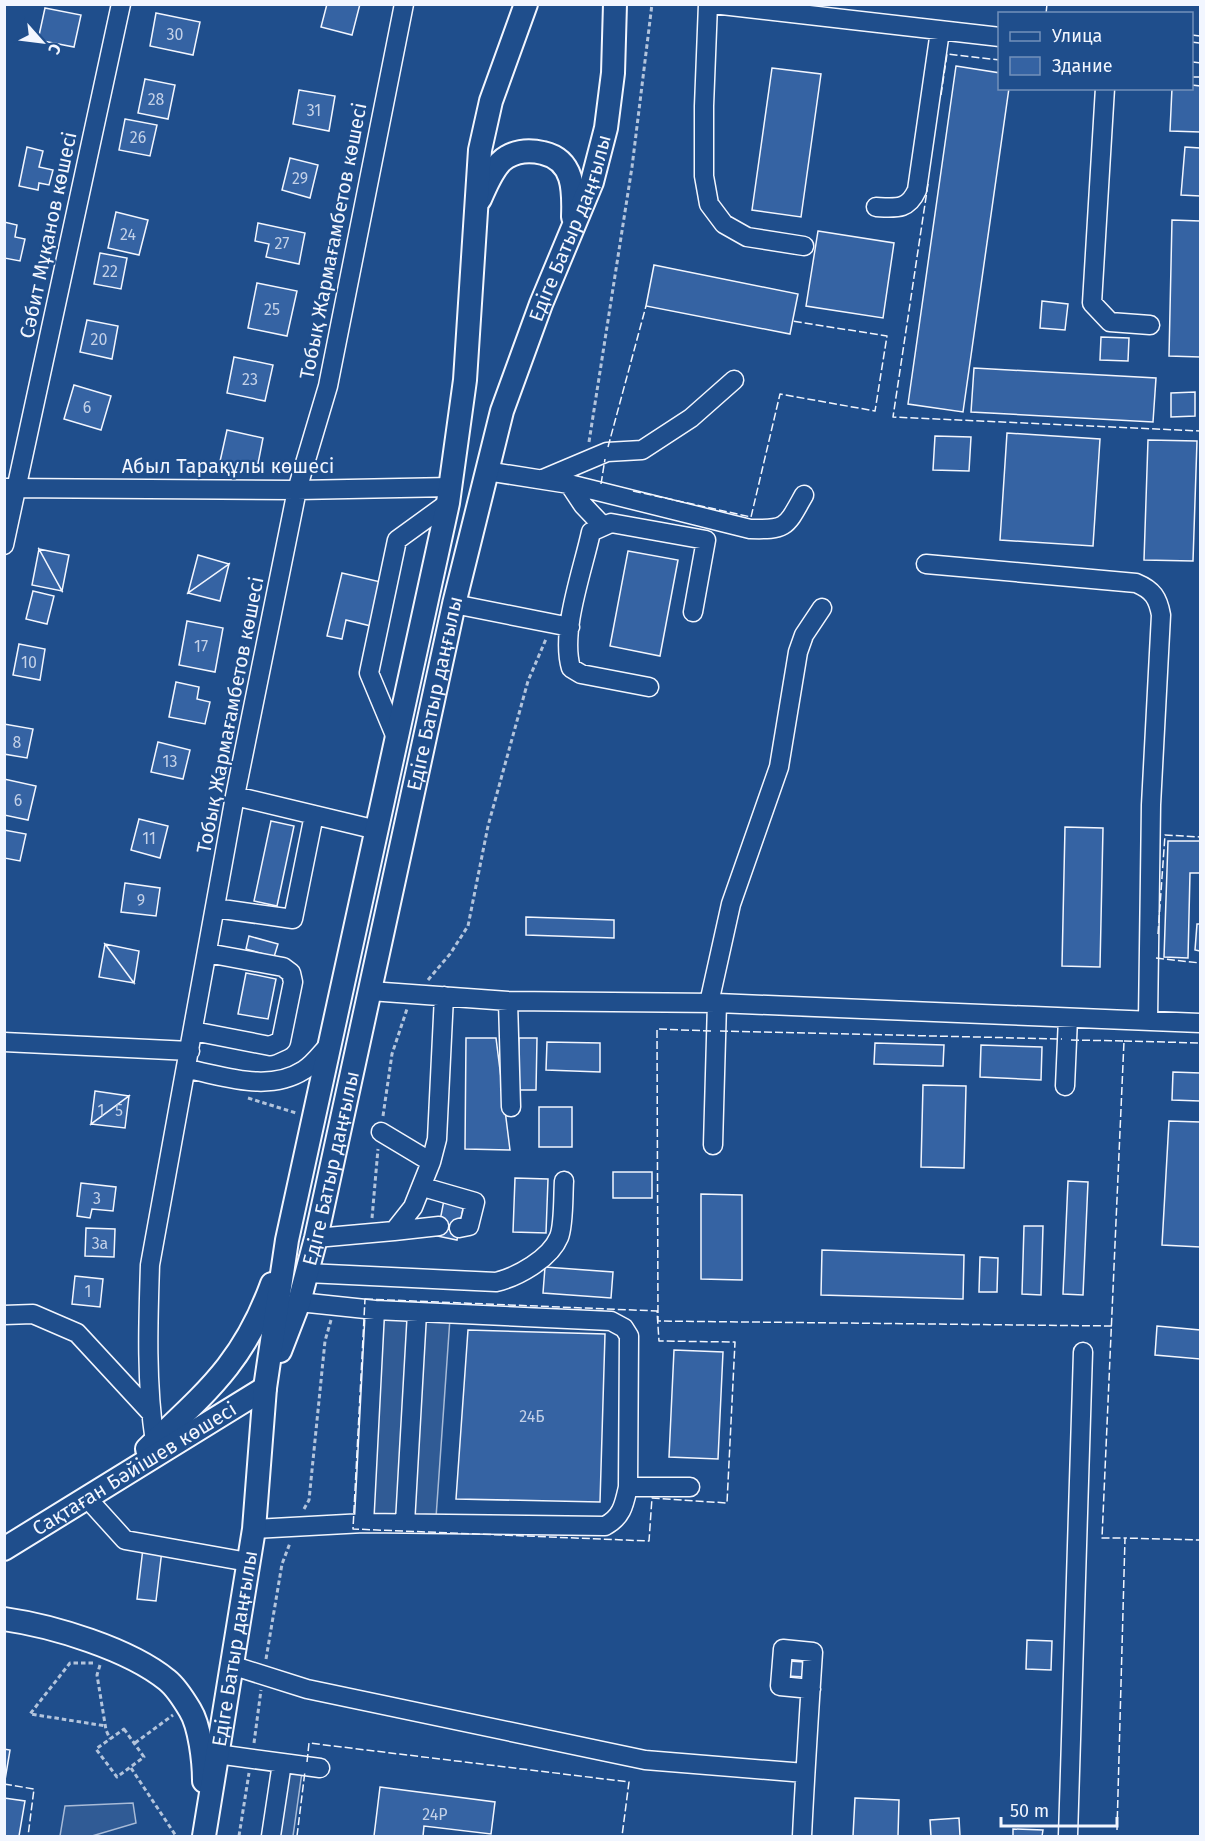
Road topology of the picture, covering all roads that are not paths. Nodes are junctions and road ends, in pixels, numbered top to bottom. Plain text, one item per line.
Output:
1 (121, 4) edge
2 (404, 4) edge
3 (526, 4) edge
4 (615, 4) edge
5 (708, 4) edge
6 (713, 4) edge
7 (940, 31) junction
8 (998, 37) edge
9 (1105, 90) edge
10 (876, 207) dead end
11 (476, 208) junction
12 (572, 233) junction
13 (804, 246) dead end
14 (1150, 325) dead end
15 (734, 380) dead end
16 (486, 471) junction
17 (541, 480) junction
18 (569, 484) junction
19 (10, 488) edge
20 (297, 490) junction
21 (449, 495) junction
22 (804, 495) dead end
23 (602, 525) junction
24 (4, 545) edge
25 (926, 564) dead end
26 (454, 604) junction
27 (822, 608) dead end
28 (693, 612) dead end
29 (570, 627) junction
30 (649, 687) dead end
31 (397, 740) junction
32 (235, 796) junction
33 (314, 815) junction
34 (377, 830) junction
35 (215, 908) junction
36 (207, 954) junction
37 (369, 991) junction
38 (444, 996) junction
39 (508, 1001) junction
40 (713, 1003) junction
41 (1068, 1018) junction
42 (1148, 1021) junction
43 (1200, 1023) edge
44 (193, 1031) junction
45 (4, 1042) edge
46 (330, 1044) junction
47 (188, 1060) junction
48 (1065, 1086) dead end
49 (511, 1107) dead end
50 (381, 1132) road end
51 (713, 1145) dead end
52 (431, 1162) junction
53 (564, 1180) dead end
54 (423, 1187) junction
55 (439, 1226) dead end
56 (459, 1228) dead end
57 (394, 1231) junction
58 (316, 1238) junction
59 (287, 1240) junction
60 (307, 1273) junction
61 (299, 1302) junction
62 (375, 1310) junction
63 (417, 1313) junction
64 (4, 1315) edge
65 (1083, 1352) dead end
66 (265, 1388) junction
67 (151, 1413) junction
68 (155, 1442) junction
69 (112, 1482) junction
70 (627, 1487) junction
71 (690, 1487) dead end
72 (87, 1498) junction
73 (364, 1523) junction
74 (405, 1523) junction
75 (255, 1529) junction
76 (4, 1549) edge
77 (248, 1562) junction
78 (4, 1619) edge
79 (231, 1665) junction
80 (811, 1689) dead end
81 (217, 1754) junction
82 (282, 1763) junction
83 (320, 1768) dead end
84 (805, 1773) junction
85 (205, 1830) edge
86 (271, 1836) edge
87 (802, 1836) edge
88 (1069, 1836) edge

1 - 19 street, Сәбит Мұқанов көшесі
2 - 20 street, Тобық Жармағамбетов көшесі
3 - 11 main road, Едіге Батыр даңғылы
4 - 12 main road, Едіге Батыр даңғылы
5 - 13 street
6 - 7 street
7 - 8 street
7 - 10 street
9 - 14 street
11 - 12 main road
11 - 21 main road, Едіге Батыр даңғылы
12 - 16 main road, Едіге Батыр даңғылы
15 - 17 street
16 - 17 street
16 - 26 main road, Едіге Батыр даңғылы
17 - 18 street
18 - 22 street
18 - 23 street
19 - 20 street, Абыл Тарақұлы көшесі
19 - 24 street, Сәбит Мұқанов көшесі
20 - 21 street, Абыл Тарақұлы көшесі
20 - 32 street, Тобық Жармағамбетов көшесі
21 - 31 main road, Едіге Батыр даңғылы
21 - 31 street
23 - 28 street
23 - 29 street
25 - 42 street
26 - 29 street
26 - 37 main road, Едіге Батыр даңғылы
27 - 40 street
29 - 30 street
31 - 34 main road, Едіге Батыр даңғылы
32 - 33 street
32 - 35 street, Тобық Жармағамбетов көшесі
33 - 34 street
33 - 35 street
34 - 46 main road, Едіге Батыр даңғылы
35 - 36 street, Тобық Жармағамбетов көшесі
36 - 44 street, Тобық Жармағамбетов көшесі
36 - 44 street
37 - 38 street
37 - 58 main road, Едіге Батыр даңғылы
38 - 39 street
38 - 52 street
39 - 40 street
39 - 49 street
40 - 41 street
40 - 51 street
41 - 42 street
41 - 48 street
42 - 43 street
44 - 47 street, Тобық Жармағамбетов көшесі
45 - 47 street
46 - 47 street
46 - 59 main road, Едіге Батыр даңғылы
47 - 67 street, Тобық Жармағамбетов көшесі
50 - 52 street
52 - 54 street
53 - 60 street
54 - 56 street
54 - 57 street
55 - 57 street
57 - 58 street
58 - 60 main road, Едіге Батыр даңғылы
59 - 66 main road, Едіге Батыр даңғылы
59 - 68 main road
60 - 61 main road, Едіге Батыр даңғылы
61 - 62 street
61 - 66 main road, Едіге Батыр даңғылы
62 - 63 street
62 - 73 street
63 - 70 street
63 - 74 street
64 - 67 street
65 - 88 street
66 - 69 main road, Сақтаған Бәйішев көшесі
66 - 75 main road, Едіге Батыр даңғылы
67 - 68 street, Тобық Жармағамбетов көшесі
68 - 69 main road
69 - 72 main road, Сақтаған Бәйішев көшесі
70 - 71 street
70 - 74 street
72 - 76 main road, Сақтаған Бәйішев көшесі
72 - 77 street
73 - 74 street
73 - 75 street
75 - 77 main road, Едіге Батыр даңғылы
77 - 79 main road, Едіге Батыр даңғылы
78 - 85 main road
79 - 81 main road, Едіге Батыр даңғылы
79 - 84 street
80 - 84 street
81 - 82 street
81 - 85 main road, Едіге Батыр даңғылы
82 - 83 street
82 - 86 street
84 - 87 street

